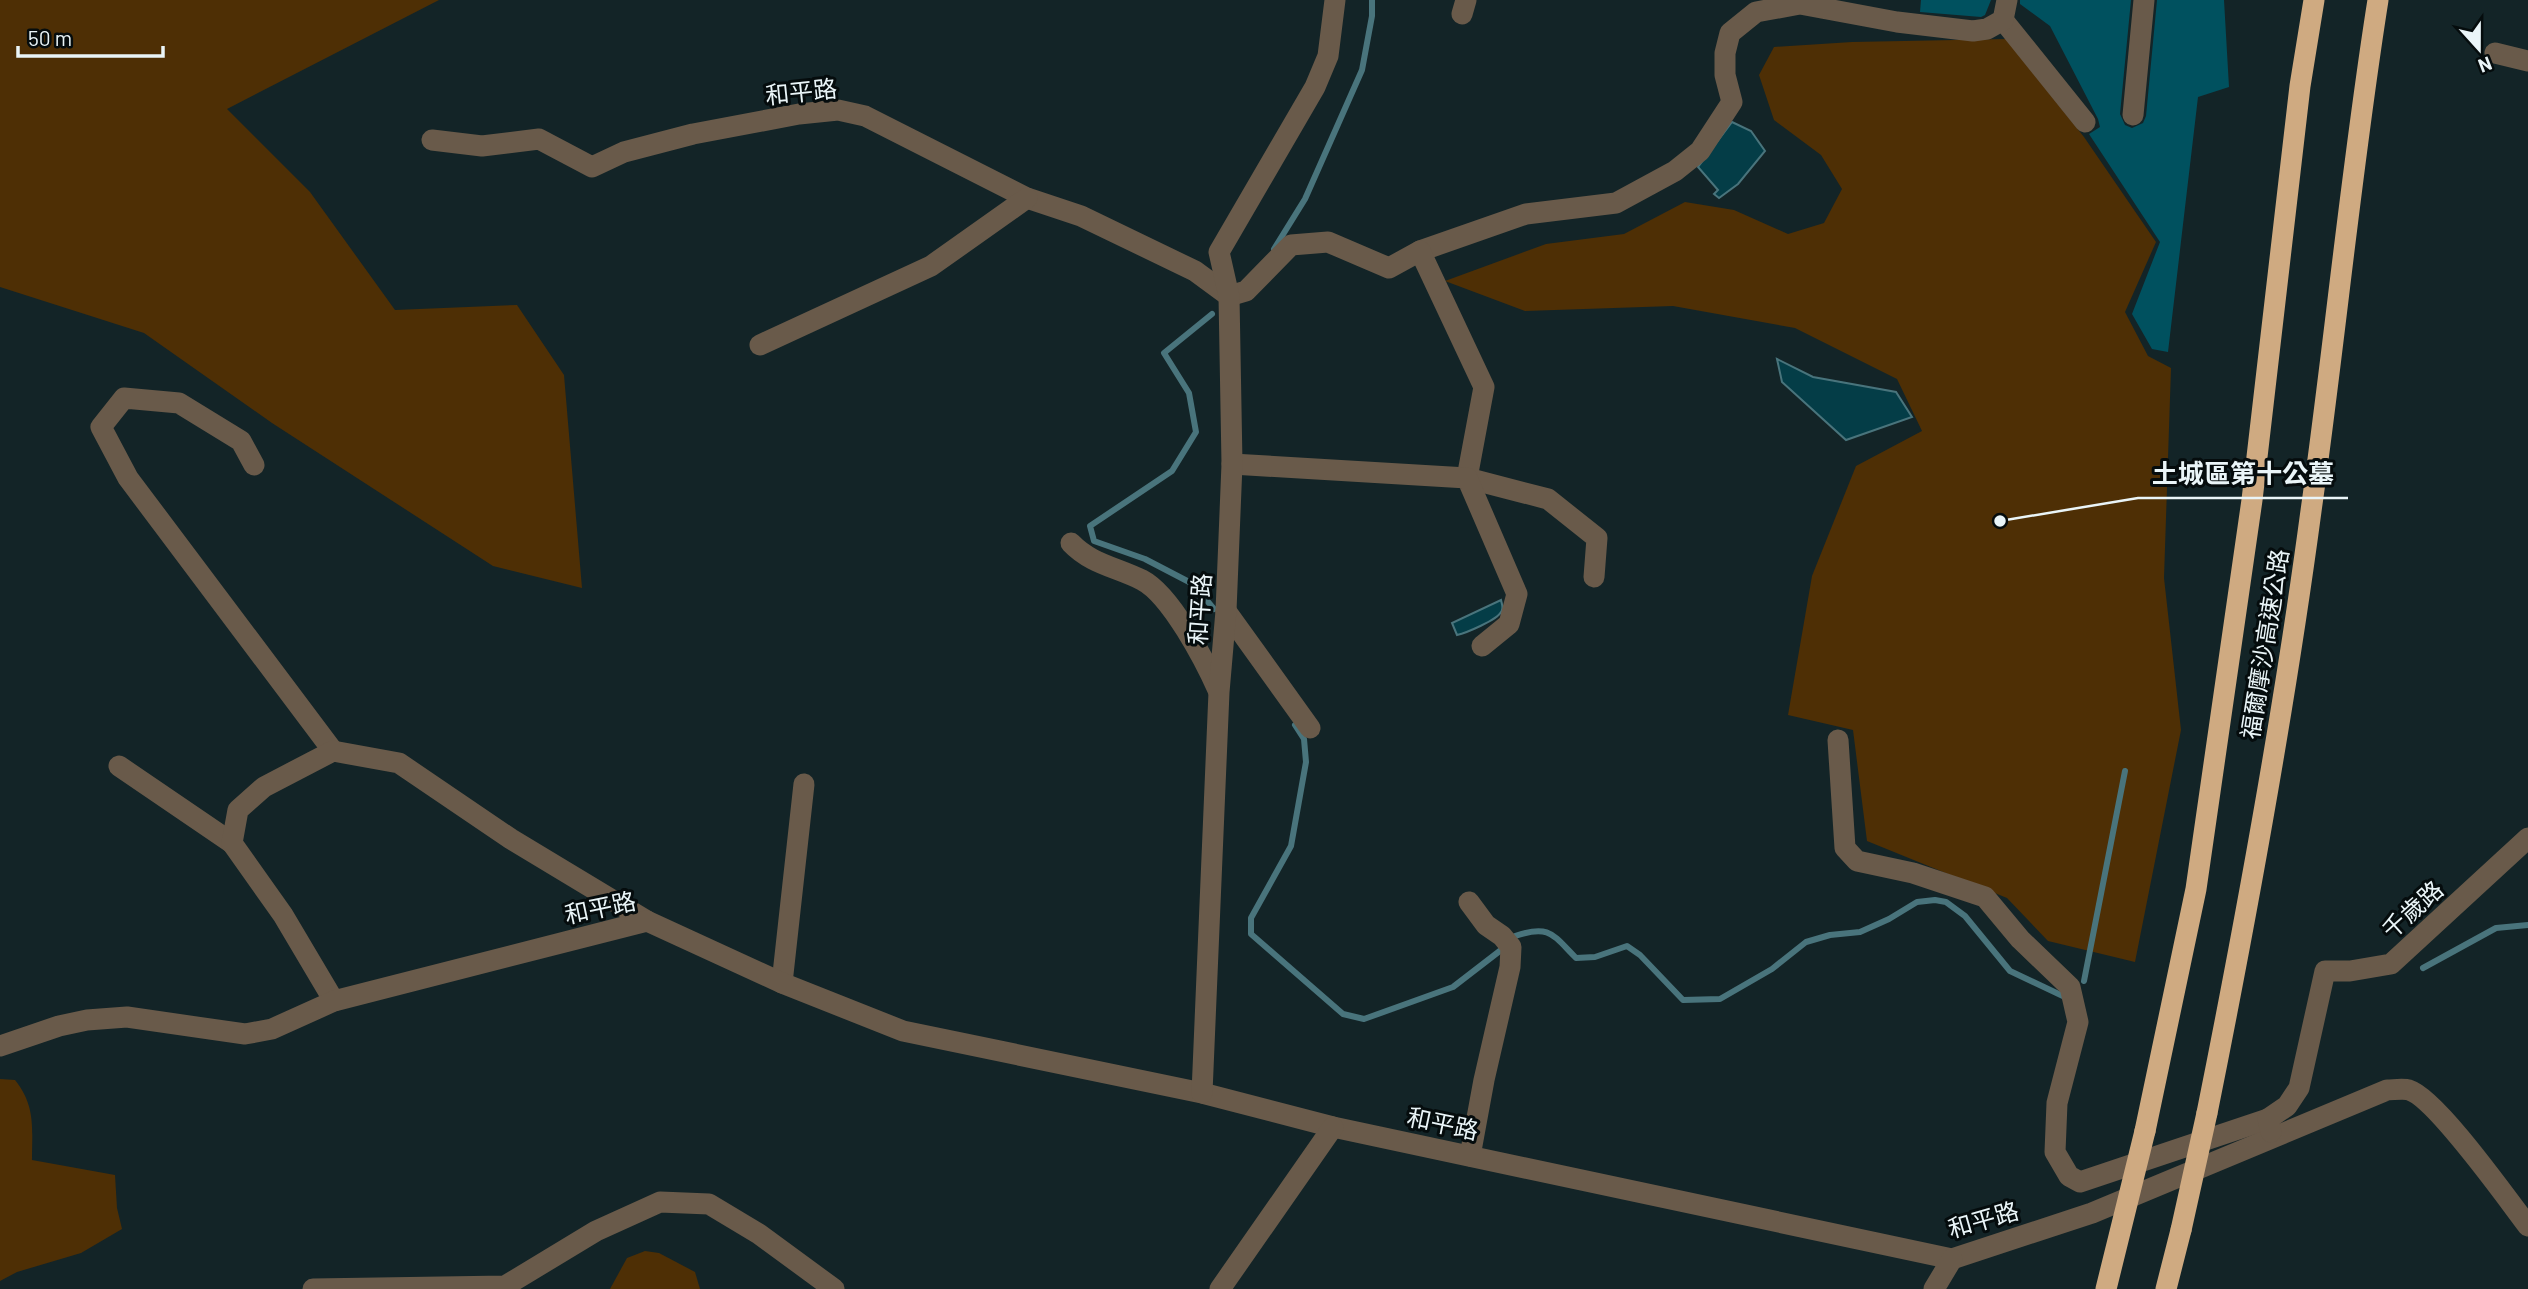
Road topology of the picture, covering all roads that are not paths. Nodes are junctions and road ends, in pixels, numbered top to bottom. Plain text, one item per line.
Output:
1 (1335, 0) edge
2 (2144, 0) edge
3 (2314, 0) edge
4 (2378, 0) edge
5 (2005, 10) edge
6 (2495, 53) dead end
7 (2528, 61) edge
8 (2133, 115) dead end
9 (2085, 122) dead end
10 (432, 140) dead end
11 (1027, 198) junction
12 (1420, 251) junction
13 (1229, 296) junction
14 (760, 345) dead end
15 (1232, 464) junction
16 (254, 465) dead end
17 (1467, 478) junction
18 (1071, 543) dead end
19 (1594, 577) dead end
20 (1227, 611) junction
21 (1482, 646) dead end
22 (1219, 692) junction
23 (1310, 728) dead end
24 (1838, 740) dead end
25 (332, 751) junction
26 (119, 766) dead end
27 (804, 784) dead end
28 (2528, 838) edge
29 (232, 843) junction
30 (1469, 902) dead end
31 (647, 920) junction
32 (782, 983) junction
33 (334, 1001) junction
34 (0, 1046) edge
35 (1202, 1093) junction
36 (1333, 1127) junction
37 (2270, 1128) junction
38 (1470, 1156) junction
39 (2528, 1226) edge
40 (1952, 1259) junction
41 (313, 1289) edge
42 (834, 1289) edge
43 (1220, 1289) edge
44 (1934, 1289) edge
45 (2106, 1289) edge
46 (2166, 1289) edge

1 - 13 street, 和平路
2 - 8 street
3 - 45 highway, 福爾摩沙高速公路, bridge
4 - 46 highway, 福爾摩沙高速公路, bridge
5 - 9 street
5 - 12 street
6 - 7 street
10 - 11 street, 和平路
11 - 13 street, 和平路
11 - 14 street
12 - 13 street
12 - 17 street
13 - 15 street, 和平路
15 - 17 street
15 - 20 street, 和平路
16 - 25 street
17 - 19 street
17 - 21 street
18 - 22 street
20 - 22 street, 和平路
20 - 23 street
22 - 35 street, 和平路
24 - 37 street
25 - 29 street
25 - 31 street
26 - 29 street
27 - 32 street
28 - 37 street, 千歲路
29 - 33 street
30 - 38 street
31 - 32 street, 和平路
31 - 33 street, 和平路
32 - 35 street, 和平路
33 - 34 street, 和平路
35 - 36 street, 和平路
36 - 38 street, 和平路
36 - 43 street
37 - 39 street, 和平路
37 - 40 street, 和平路
38 - 40 street, 和平路
40 - 44 street
41 - 42 street

